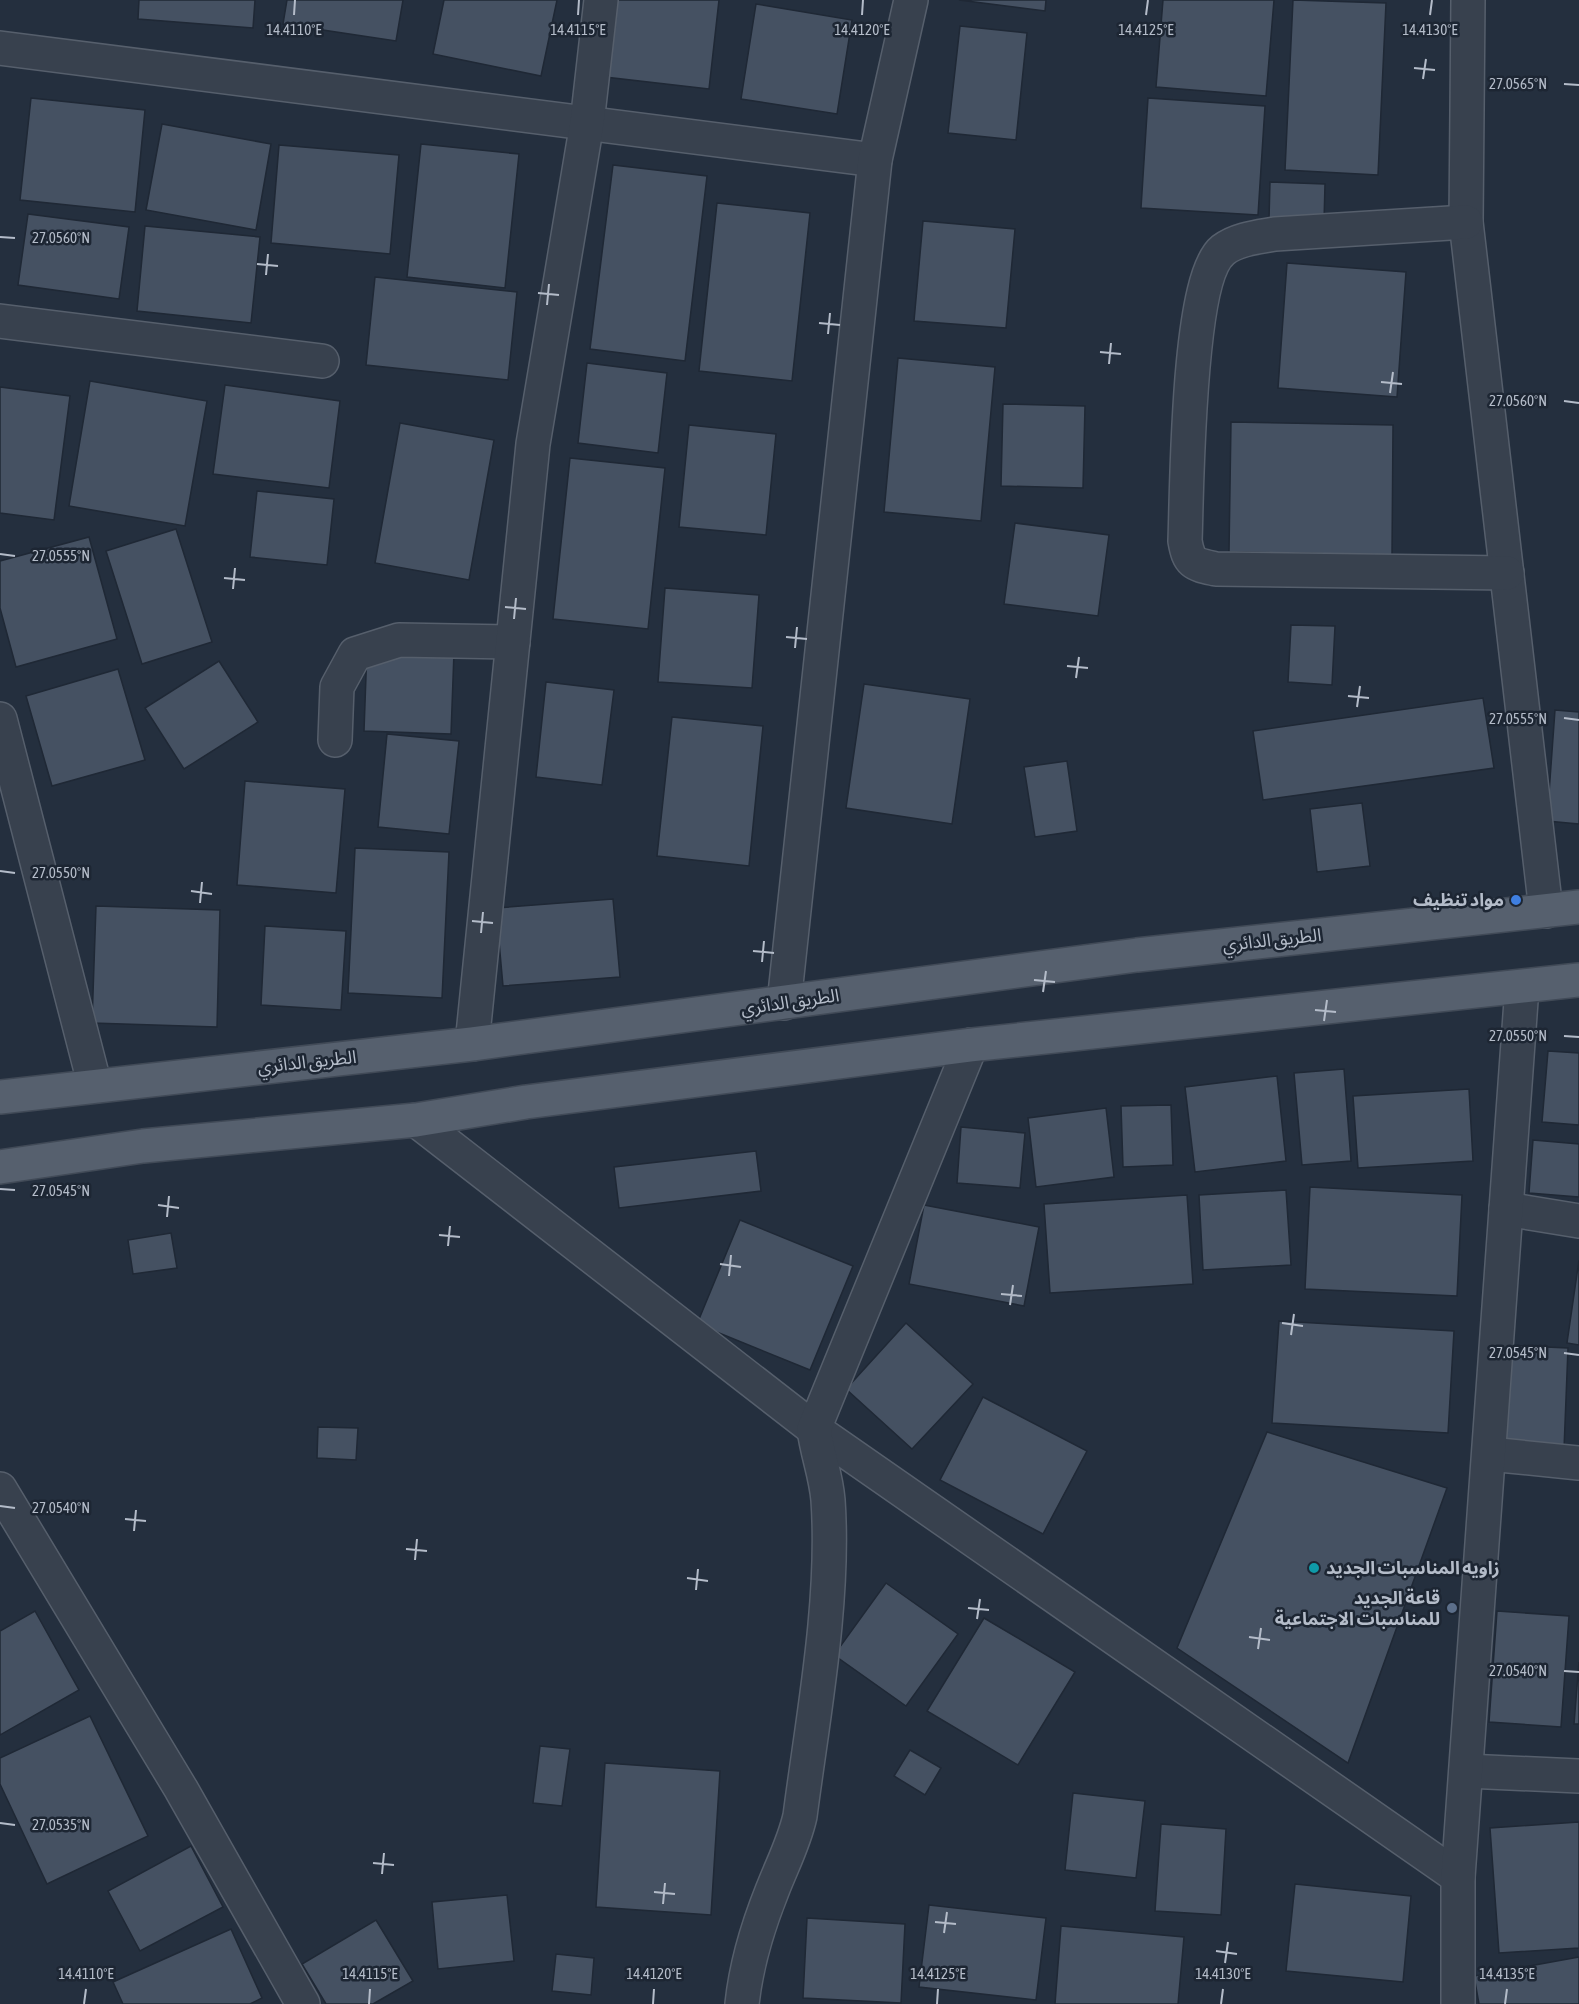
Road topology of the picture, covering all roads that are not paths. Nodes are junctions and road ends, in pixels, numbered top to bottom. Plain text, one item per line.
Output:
1 (601, 0) edge
2 (911, 0) edge
3 (1468, 0) edge
4 (0, 48) edge
5 (587, 123) junction
6 (875, 160) junction
7 (1466, 222) junction
8 (0, 321) edge
9 (322, 361) dead end
10 (1507, 573) junction
11 (513, 642) junction
12 (0, 719) edge
13 (335, 740) dead end
14 (1579, 907) edge
15 (1546, 911) junction
16 (1579, 980) edge
17 (1522, 987) junction
18 (784, 1003) junction
19 (472, 1044) junction
20 (971, 1045) junction
21 (95, 1086) junction
22 (0, 1097) edge
23 (416, 1119) junction
24 (15, 1165) edge
25 (0, 1185) edge
26 (1506, 1209) junction
27 (1579, 1221) edge
28 (814, 1429) junction
29 (1489, 1454) junction
30 (1579, 1463) edge
31 (0, 1489) edge
32 (1466, 1771) junction
33 (1579, 1776) edge
34 (1458, 1877) junction
35 (303, 2004) edge
36 (742, 2004) edge
37 (1458, 2004) edge

1 - 5 street
2 - 6 street
3 - 7 street
4 - 5 street
5 - 6 street
5 - 11 street
6 - 18 street
7 - 10 street
7 - 10 street
8 - 9 street
10 - 15 street
11 - 13 street
11 - 19 street
12 - 21 street
14 - 15 main road, الطريق الدائري
15 - 18 main road, الطريق الدائري
16 - 17 main road
17 - 20 main road
17 - 26 street
18 - 19 main road, الطريق الدائري
19 - 21 main road, الطريق الدائري
20 - 23 main road
20 - 28 street
21 - 22 main road, الطريق الدائري
23 - 24 main road
23 - 28 street
24 - 25 street
26 - 27 street
26 - 29 street
28 - 34 street
28 - 36 street
29 - 30 street
29 - 32 street
31 - 35 street
32 - 33 street
32 - 34 street
34 - 37 street

